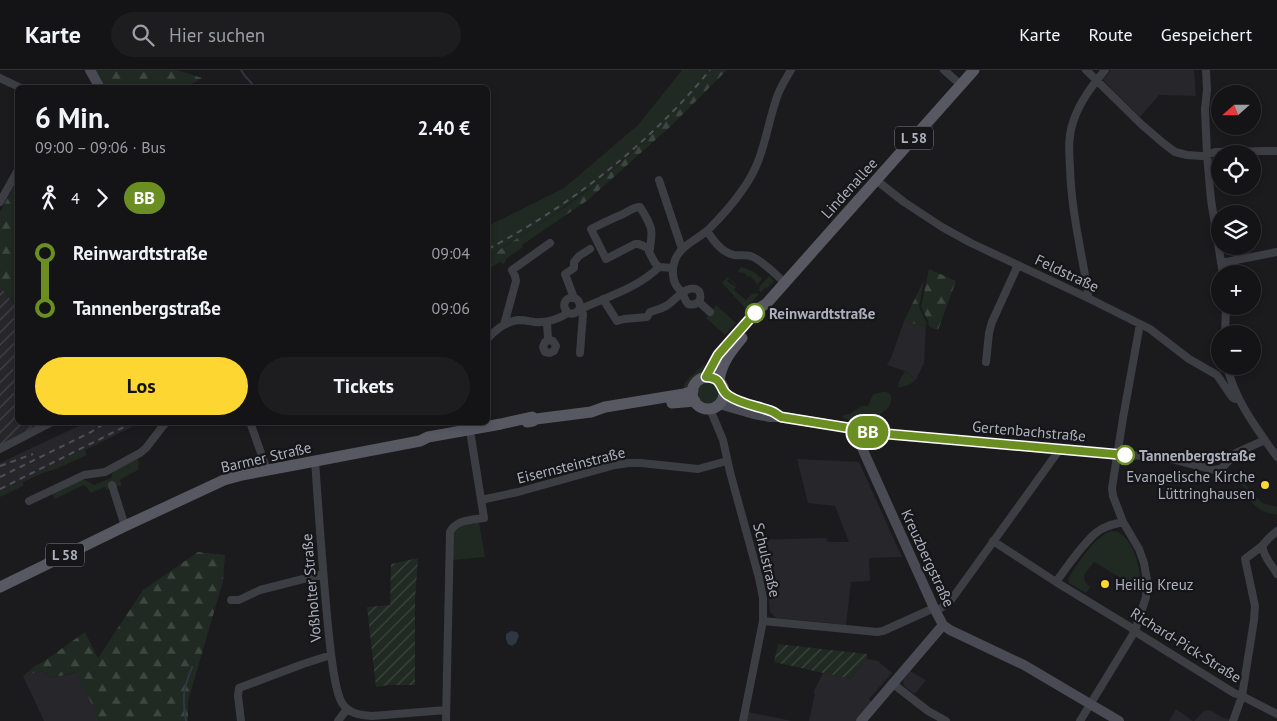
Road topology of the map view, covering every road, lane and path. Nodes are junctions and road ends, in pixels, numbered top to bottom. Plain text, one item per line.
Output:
1 (90, 70) edge
2 (791, 70) edge
3 (944, 70) edge
4 (974, 70) edge
5 (1086, 70) edge
6 (1105, 70) edge
7 (1206, 70) edge
8 (0, 78) edge
9 (1096, 80) junction
10 (15, 85) edge
11 (98, 85) edge
12 (961, 85) junction
13 (1277, 152) edge
14 (1206, 155) junction
15 (15, 175) edge
16 (659, 180) dead end
17 (876, 180) junction
18 (0, 202) edge
19 (707, 231) junction
20 (550, 243) dead end
21 (590, 249) dead end
22 (650, 249) junction
23 (682, 249) junction
24 (1277, 252) edge
25 (1221, 262) junction
26 (1018, 265) junction
27 (1221, 265) edge
28 (659, 267) junction
29 (673, 268) junction
30 (785, 283) junction
31 (683, 293) junction
32 (574, 298) junction
33 (1088, 298) junction
34 (603, 299) junction
35 (699, 302) junction
36 (766, 304) junction
37 (580, 309) junction
38 (710, 312) dead end
39 (568, 313) junction
40 (547, 322) junction
41 (1140, 324) junction
42 (504, 325) junction
43 (490, 336) edge
44 (548, 340) dead end
45 (580, 353) dead end
46 (986, 362) dead end
47 (1230, 375) edge
48 (706, 377) junction
49 (721, 387) junction
50 (694, 396) junction
51 (1238, 398) junction
52 (714, 407) junction
53 (490, 417) edge
54 (781, 417) junction
55 (534, 418) junction
56 (46, 425) edge
57 (164, 425) edge
58 (251, 425) edge
59 (488, 425) edge
60 (490, 425) edge
61 (468, 428) edge
62 (854, 431) junction
63 (1265, 440) junction
64 (0, 449) edge
65 (1060, 449) junction
66 (1118, 454) junction
67 (1277, 457) edge
68 (315, 460) junction
69 (727, 461) junction
70 (267, 470) junction
71 (112, 485) dead end
72 (481, 500) junction
73 (29, 501) dead end
74 (1123, 522) junction
75 (125, 526) junction
76 (1277, 531) edge
77 (993, 540) junction
78 (1262, 546) junction
79 (1275, 564) edge
80 (323, 574) junction
81 (1277, 574) edge
82 (1056, 582) junction
83 (0, 587) edge
84 (231, 600) dead end
85 (935, 610) junction
86 (763, 621) junction
87 (944, 625) junction
88 (1135, 631) junction
89 (331, 655) junction
90 (892, 684) junction
91 (1242, 696) junction
92 (1091, 704) junction
93 (347, 709) junction
94 (446, 710) junction
95 (1277, 714) edge
96 (240, 721) edge
97 (338, 721) edge
98 (446, 721) edge
99 (743, 721) edge
100 (862, 721) edge
101 (946, 721) edge
102 (1080, 721) edge
103 (1119, 721) edge
104 (1233, 721) edge

1 - 11 main road
2 - 19 street
3 - 12 street
4 - 12 main road, Lindenallee / L 58
5 - 9 street
6 - 9 street
7 - 14 street
8 - 10 street
9 - 14 street
9 - 33 street
12 - 17 main road, Lindenallee / L 58
13 - 14 street
14 - 25 street
15 - 18 street
16 - 23 street
17 - 26 street, Feldstraße
17 - 30 main road, Lindenallee / L 58
19 - 23 street
19 - 30 street
20 - 42 street
21 - 32 street
22 - 22 street
22 - 28 street
23 - 29 street
24 - 25 street
25 - 27 street
26 - 33 street, Feldstraße
26 - 46 street
28 - 29 street
28 - 34 street
29 - 31 street
30 - 36 main road, Lindenallee / L 58
31 - 34 street
31 - 35 street
31 - 35 street
32 - 37 street
32 - 39 street
33 - 41 street, Feldstraße
34 - 37 street
35 - 38 street
36 - 48 main road, Lindenallee / L 58
36 - 49 main road, Lindenallee / L 58
37 - 39 street
37 - 45 street
39 - 40 street
40 - 42 street
40 - 44 street
41 - 51 street, Feldstraße
41 - 66 street
42 - 43 street
47 - 51 street
48 - 49 main road
48 - 50 main road
49 - 52 main road
49 - 54 main road, Gertenbachstraße
50 - 52 main road
50 - 55 main road, Barmer Straße / L 58
51 - 63 street
52 - 54 main road, Gertenbachstraße
52 - 69 street, Schulstraße
53 - 55 main road
54 - 62 main road, Gertenbachstraße
55 - 60 main road, Barmer Straße / L 58
56 - 64 street
57 - 73 street
58 - 70 street
59 - 61 main road, Barmer Straße / L 58
61 - 68 main road, Barmer Straße / L 58
61 - 72 street
62 - 65 street, Gertenbachstraße
62 - 85 main road, Kreuzbergstraße
63 - 66 street, Gertenbachstraße
63 - 67 street
65 - 66 street, Gertenbachstraße
65 - 77 street
66 - 74 street
68 - 70 main road, Barmer Straße / L 58
68 - 80 street, Voßholter Straße
69 - 72 street, Eisernsteinstraße
69 - 86 street, Schulstraße
70 - 75 main road, Barmer Straße / L 58
71 - 75 street
72 - 94 street
74 - 82 street
74 - 88 street
75 - 83 main road, Barmer Straße / L 58
76 - 78 street
77 - 82 street, Richard-Pick-Straße
77 - 85 street
78 - 79 street
78 - 91 street
79 - 81 street
80 - 84 street
80 - 89 street, Voßholter Straße
82 - 88 street, Richard-Pick-Straße
85 - 86 street
85 - 87 main road, Kreuzbergstraße
86 - 99 street, Schulstraße
87 - 90 main road
87 - 92 main road, Kreuzbergstraße
88 - 91 street, Richard-Pick-Straße
88 - 92 street
89 - 93 street, Voßholter Straße
89 - 96 street
90 - 100 main road
90 - 101 street
91 - 95 street, Richard-Pick-Straße
91 - 104 street
92 - 102 street
92 - 103 main road, Kreuzbergstraße
93 - 94 street
93 - 97 street
94 - 98 street

